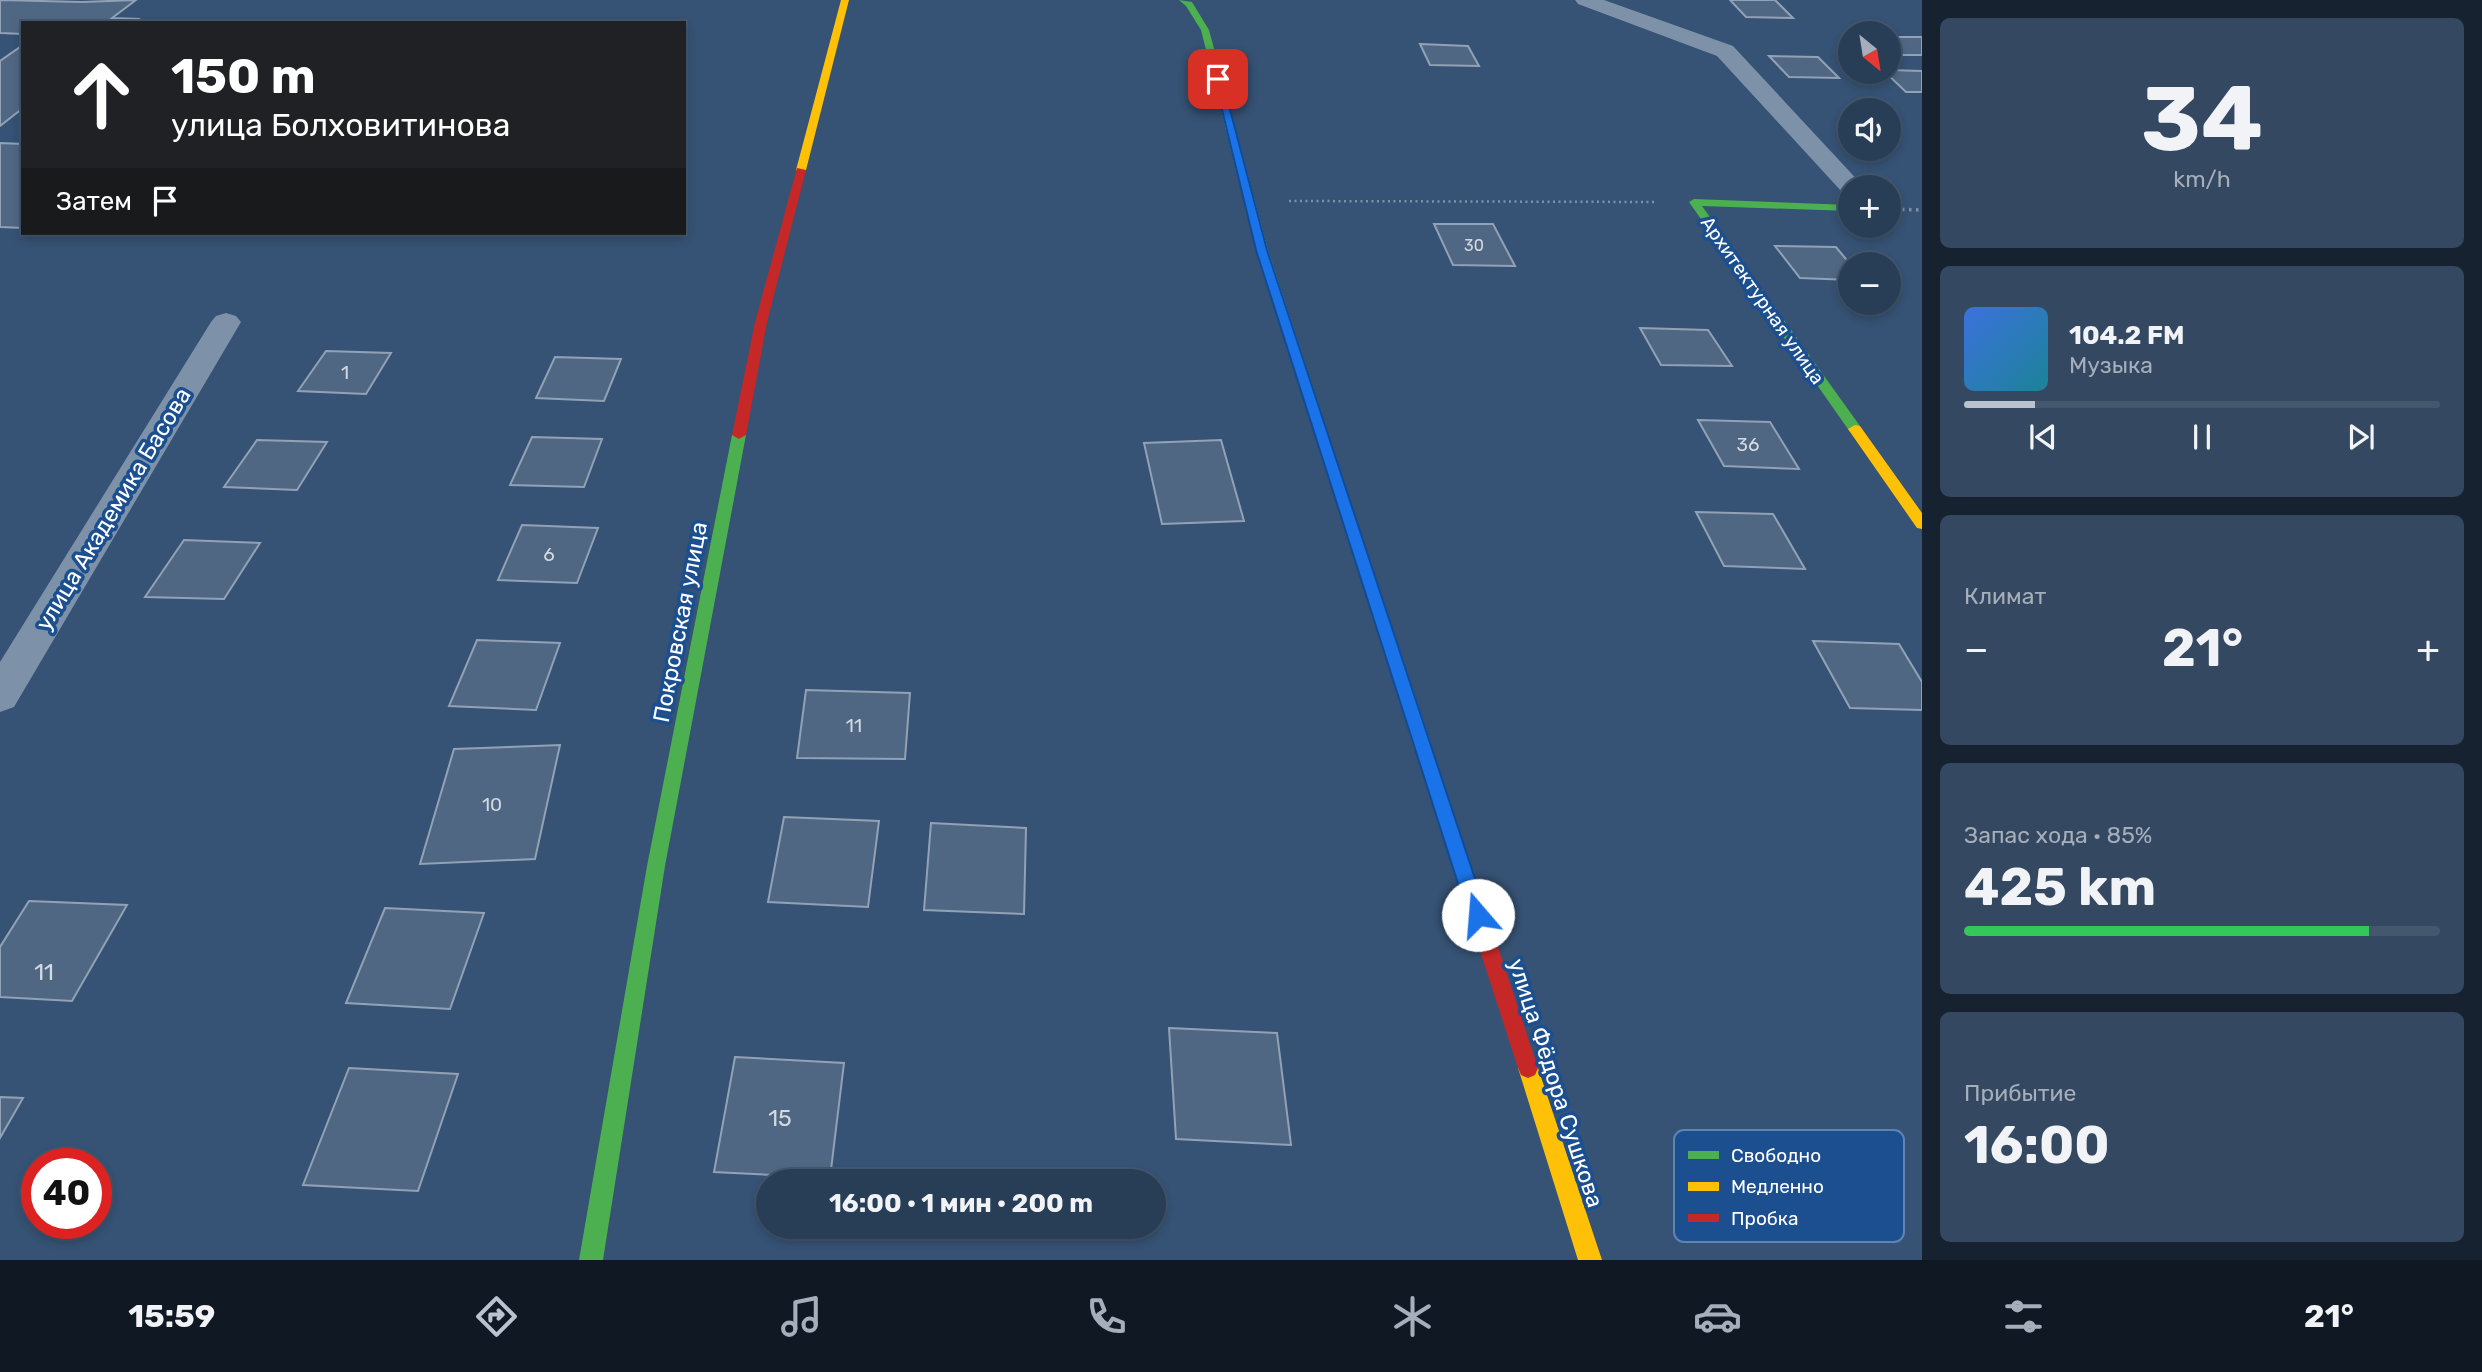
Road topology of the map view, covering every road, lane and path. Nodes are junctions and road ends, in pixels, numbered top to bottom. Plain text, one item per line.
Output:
1 (845, 0) edge
2 (1183, 0) edge
3 (1585, 0) edge
4 (1840, 175) edge
5 (1248, 201) junction
6 (1694, 202) junction
7 (1838, 208) edge
8 (1901, 209) edge
9 (1922, 210) edge
10 (226, 322) dead end
11 (1922, 524) edge
12 (0, 696) edge
13 (591, 1260) edge
14 (1590, 1260) edge

1 - 13 street, Покровская улица
2 - 5 street, улица Фёдора Сушкова
3 - 4 street
5 - 6 path
5 - 14 street, улица Фёдора Сушкова
6 - 7 street, Архитектурная улица
6 - 11 street, Архитектурная улица
8 - 9 path
10 - 12 street, улица Академика Басова

